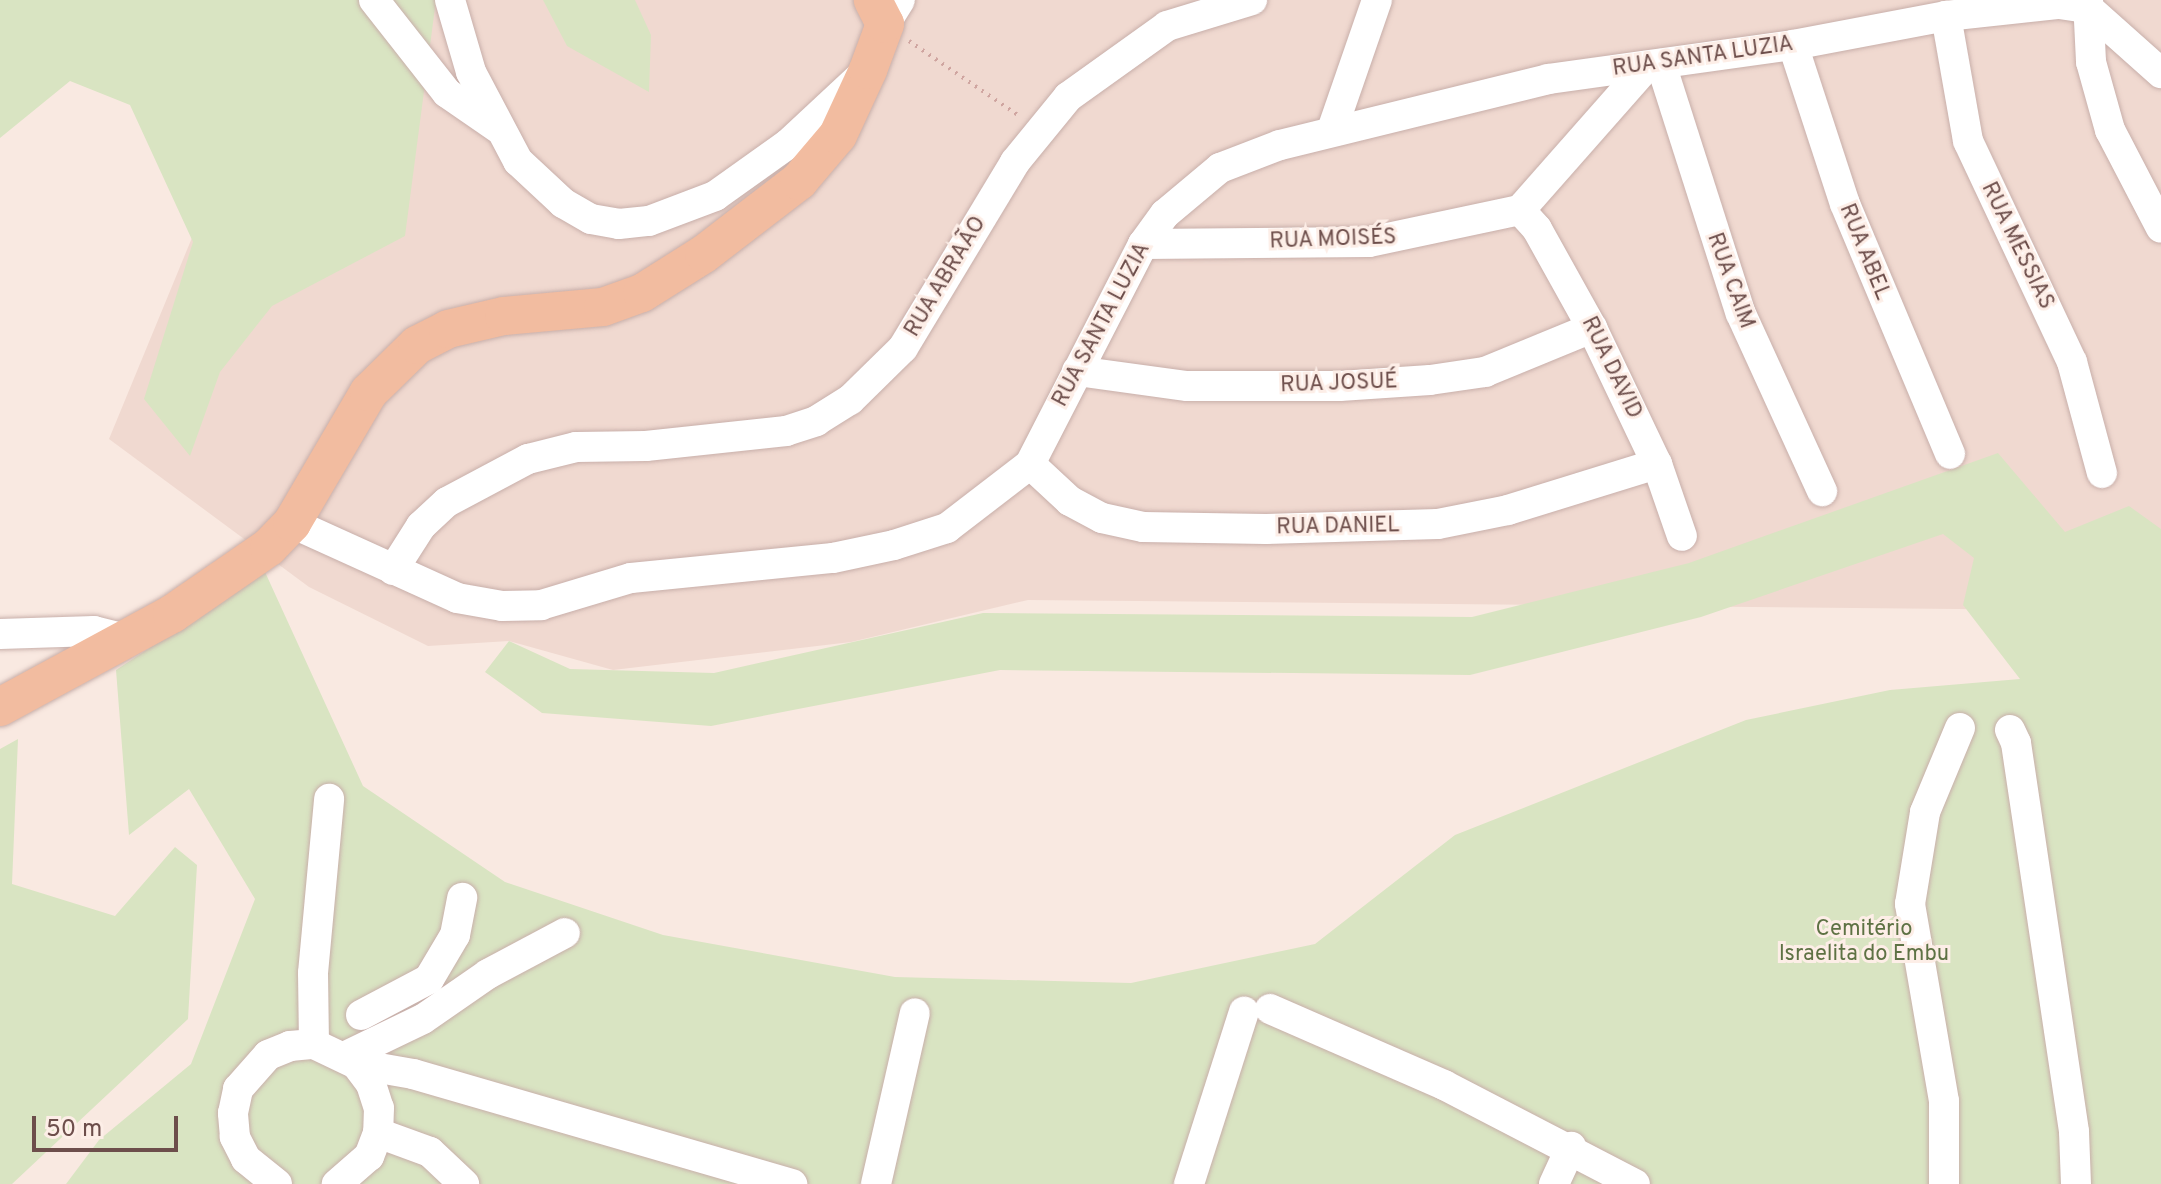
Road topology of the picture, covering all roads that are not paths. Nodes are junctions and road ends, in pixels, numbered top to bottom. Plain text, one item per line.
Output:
1 (374, 0) edge
2 (450, 0) edge
3 (1252, 0) edge
4 (1377, 0) edge
5 (2088, 4) edge
6 (886, 8) edge
7 (1938, 8) edge
8 (1793, 45) junction
9 (1654, 65) junction
10 (868, 70) junction
11 (2161, 73) edge
12 (498, 128) junction
13 (1332, 130) junction
14 (1520, 210) junction
15 (2161, 228) edge
16 (1143, 244) junction
17 (1592, 328) junction
18 (1077, 371) junction
19 (1950, 454) dead end
20 (1030, 464) junction
21 (1657, 464) junction
22 (2102, 473) dead end
23 (1822, 491) dead end
24 (292, 523) junction
25 (1682, 536) dead end
26 (393, 570) junction
27 (0, 634) edge
28 (127, 639) junction
29 (0, 707) edge
30 (1960, 728) dead end
31 (2010, 730) dead end
32 (329, 799) dead end
33 (462, 898) dead end
34 (565, 933) dead end
35 (915, 1013) dead end
36 (361, 1015) dead end
37 (314, 1044) junction
38 (351, 1060) junction
39 (378, 1133) junction
40 (1571, 1147) junction
41 (277, 1184) edge
42 (337, 1184) edge
43 (464, 1184) edge
44 (792, 1184) edge
45 (876, 1184) edge
46 (1189, 1184) edge
47 (1554, 1184) edge
48 (1635, 1184) edge
49 (1944, 1184) edge
50 (2076, 1184) edge

1 - 12 street
2 - 12 street
3 - 26 street, RUA ABRAÃO
4 - 13 street
5 - 7 street, RUA SANTA LUZIA
5 - 11 street
5 - 15 street
6 - 10 main road
7 - 8 street, RUA SANTA LUZIA
7 - 22 street, RUA MESSIAS
8 - 9 street, RUA SANTA LUZIA
8 - 19 street, RUA ABEL
9 - 13 street, RUA SANTA LUZIA
9 - 14 street
9 - 23 street, RUA CAIM
10 - 12 street
10 - 24 main road
13 - 16 street, RUA SANTA LUZIA
14 - 16 street, RUA MOISÉS
14 - 17 street, RUA DAVID
16 - 18 street, RUA SANTA LUZIA
17 - 18 street, RUA JOSUÉ
17 - 21 street, RUA DAVID
18 - 20 street, RUA SANTA LUZIA
20 - 21 street, RUA DANIEL
20 - 26 street, RUA SANTA LUZIA
21 - 25 street, RUA DAVID
24 - 26 street, RUA SANTA LUZIA
24 - 28 main road
27 - 28 street
28 - 29 main road
30 - 49 street
31 - 50 street
32 - 37 street
33 - 36 street
34 - 38 street
35 - 45 street
37 - 38 street
37 - 41 street
38 - 39 street
38 - 44 street
39 - 42 street
39 - 43 street
40 - 46 street
40 - 47 street
40 - 48 street

